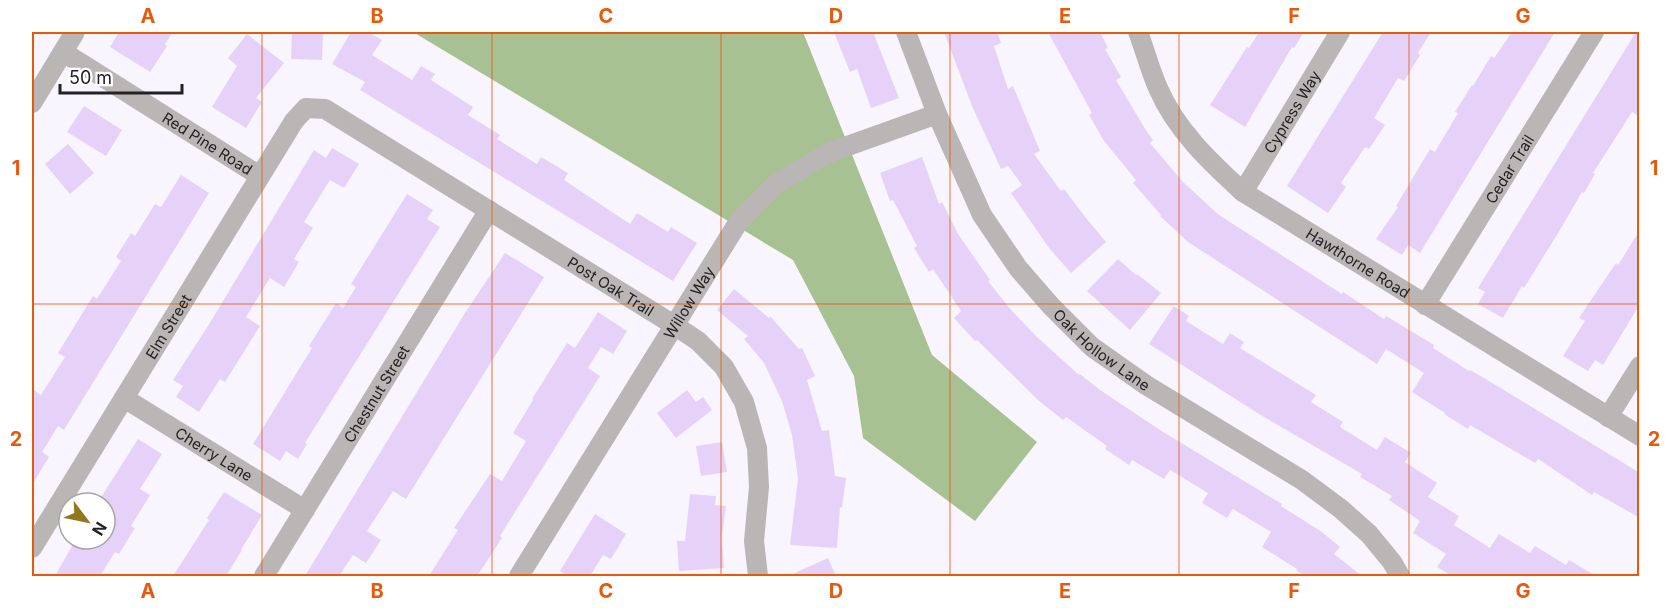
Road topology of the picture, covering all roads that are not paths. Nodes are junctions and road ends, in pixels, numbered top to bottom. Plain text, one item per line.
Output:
1 (75, 32) edge
2 (906, 32) edge
3 (1138, 32) edge
4 (1340, 32) edge
5 (1594, 32) edge
6 (63, 52) junction
7 (32, 104) edge
8 (306, 108) joint
9 (937, 114) junction
10 (260, 176) junction
11 (1243, 192) junction
12 (489, 210) junction
13 (1425, 305) junction
14 (674, 325) junction
15 (1640, 366) edge
16 (124, 398) junction
17 (1608, 417) junction
18 (1640, 436) edge
19 (305, 510) junction
20 (32, 548) edge
21 (264, 576) edge
22 (519, 576) edge
23 (758, 576) edge
24 (1400, 576) edge

1 - 6 street
2 - 9 street, Oak Hollow Lane
3 - 11 street, Hawthorne Road
4 - 11 street, Cypress Way
5 - 13 street, Cedar Trail
6 - 7 street
6 - 10 street, Red Pine Road
8 - 10 street, Elm Street
8 - 12 street, Post Oak Trail
9 - 14 street, Willow Way
9 - 24 street, Oak Hollow Lane
10 - 16 street, Elm Street
11 - 13 street, Hawthorne Road
12 - 14 street, Post Oak Trail
12 - 19 street, Chestnut Street
13 - 17 street, Hawthorne Road
14 - 22 street, Willow Way
14 - 23 street, Post Oak Trail
15 - 17 street
16 - 19 street, Cherry Lane
16 - 20 street, Elm Street
17 - 18 street, Hawthorne Road
19 - 21 street, Chestnut Street

